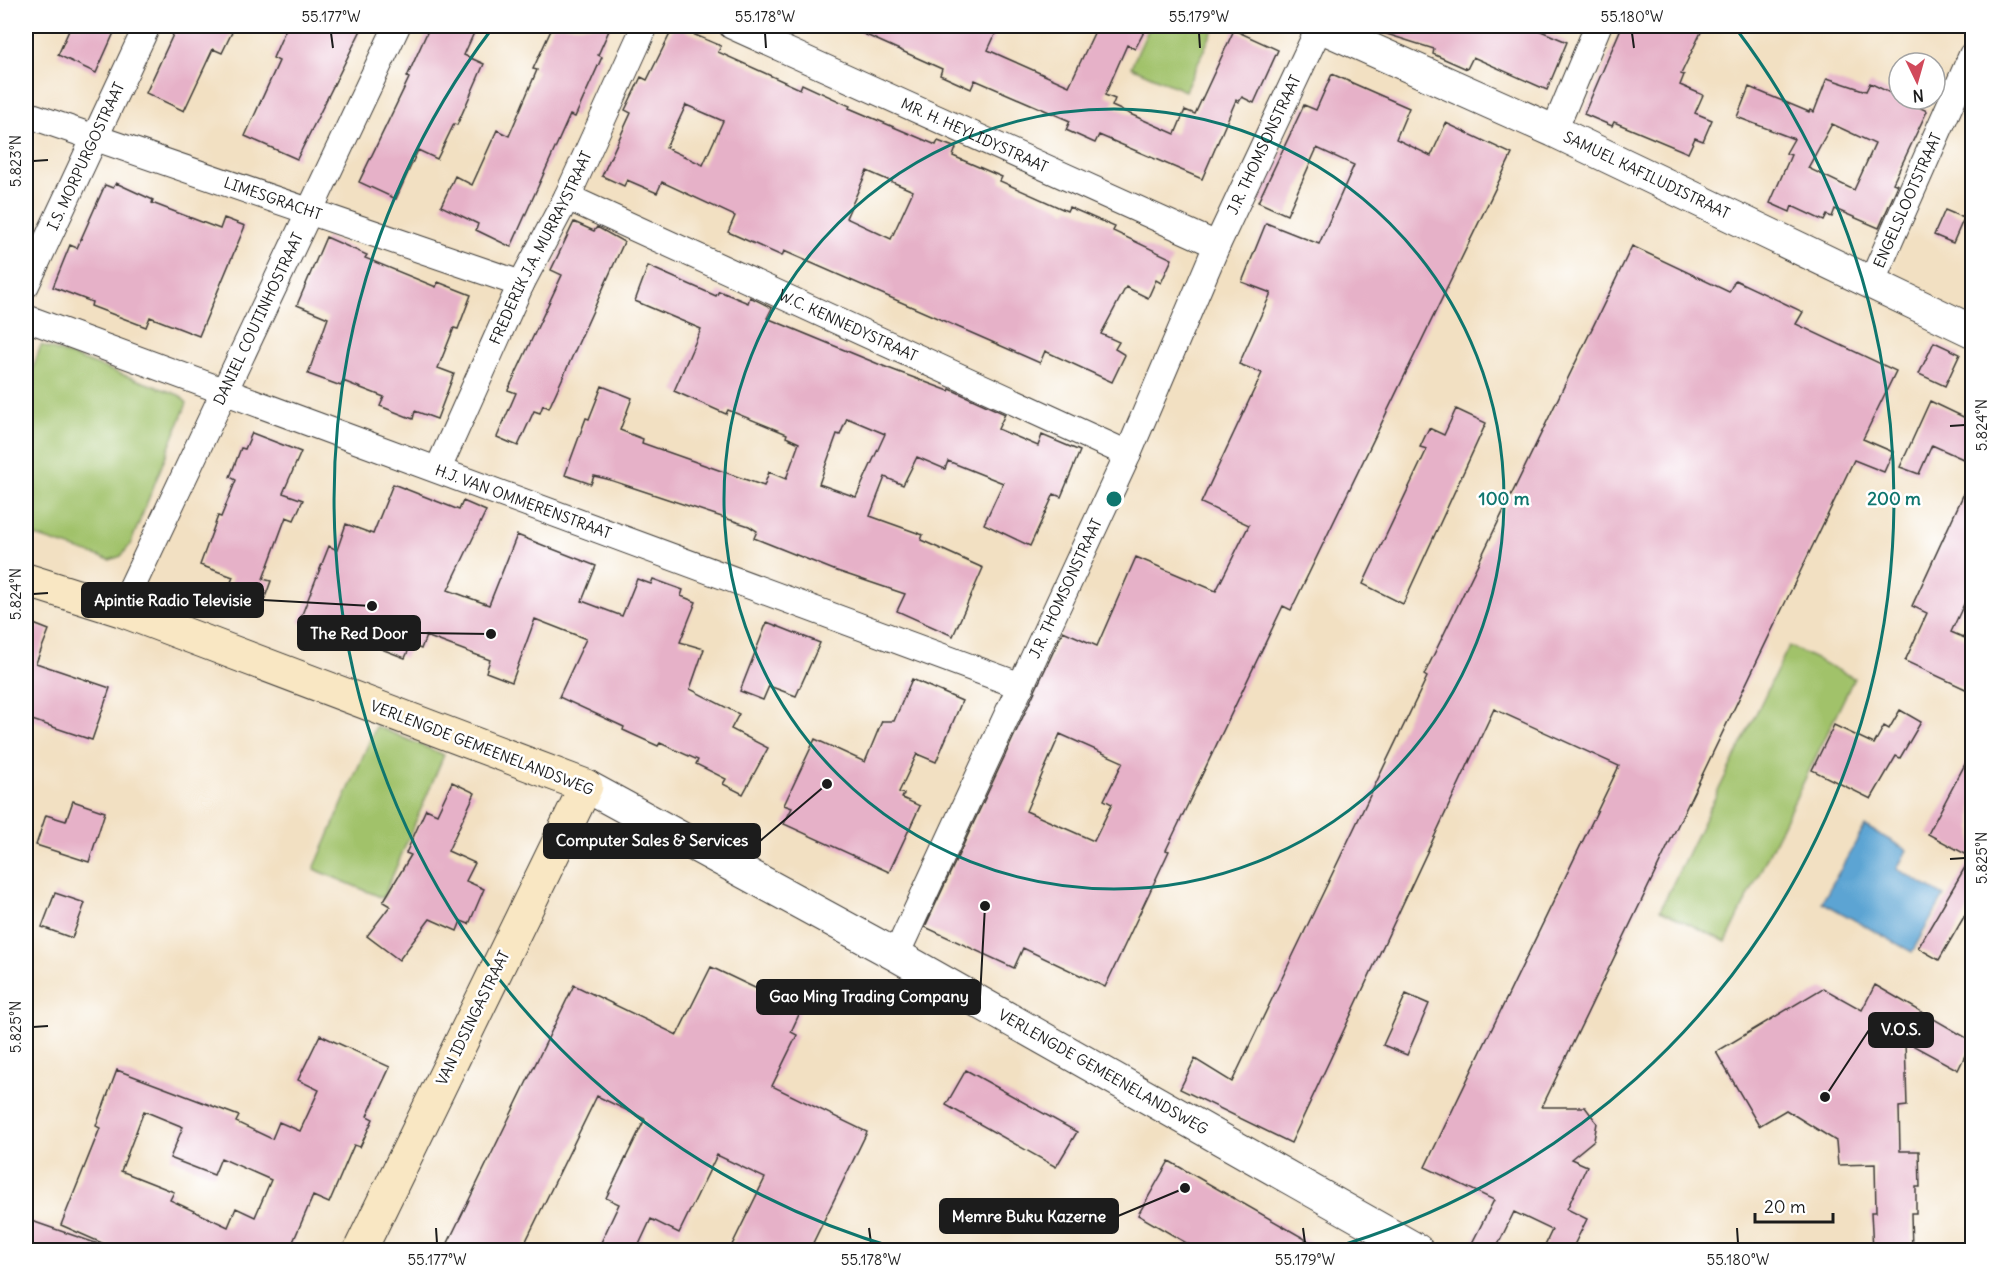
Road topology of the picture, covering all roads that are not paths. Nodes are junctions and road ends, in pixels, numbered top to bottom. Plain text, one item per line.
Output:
1 (147, 26) edge
2 (397, 26) edge
3 (645, 26) edge
4 (732, 26) edge
5 (1320, 26) edge
6 (1598, 26) edge
7 (1972, 55) edge
8 (26, 114) edge
9 (1554, 131) junction
10 (94, 138) junction
11 (567, 197) junction
12 (309, 212) junction
13 (1217, 245) junction
14 (1872, 280) junction
15 (521, 284) junction
16 (26, 285) edge
17 (26, 318) edge
18 (1972, 331) edge
19 (225, 394) junction
20 (1128, 453) junction
21 (438, 469) junction
22 (26, 580) edge
23 (121, 610) junction
24 (1021, 686) junction
25 (586, 786) junction
26 (896, 955) junction
27 (360, 1251) edge
28 (1417, 1251) edge

1 - 10 street, I.S. MORPURGOSTRAAT
2 - 12 street, DANIEL COUTINHOSTRAAT
3 - 11 street, FREDERIK J.A. MURRAYSTRAAT
4 - 13 street, MR. H. HEYLIDYSTRAAT
5 - 9 street, SAMUEL KAFILUDISTRAAT
5 - 13 street, J.R. THOMSONSTRAAT
6 - 9 street
7 - 14 street, ENGELSLOOTSTRAAT
8 - 10 street, LIMESGRACHT
9 - 14 street, SAMUEL KAFILUDISTRAAT
10 - 12 street, LIMESGRACHT
10 - 16 street, I.S. MORPURGOSTRAAT
11 - 15 street, FREDERIK J.A. MURRAYSTRAAT
11 - 20 street, W.C. KENNEDYSTRAAT
12 - 15 street, LIMESGRACHT
12 - 19 street, DANIEL COUTINHOSTRAAT
13 - 20 street, J.R. THOMSONSTRAAT
14 - 18 street, SAMUEL KAFILUDISTRAAT
15 - 21 street, FREDERIK J.A. MURRAYSTRAAT
17 - 19 street, H.J. VAN OMMERENSTRAAT
19 - 21 street, H.J. VAN OMMERENSTRAAT
19 - 23 street, DANIEL COUTINHOSTRAAT
20 - 24 street, J.R. THOMSONSTRAAT
21 - 24 street, H.J. VAN OMMERENSTRAAT
22 - 23 main road, VERLENGDE GEMEENELANDSWEG
23 - 25 main road, VERLENGDE GEMEENELANDSWEG
24 - 26 street, J.R. THOMSONSTRAAT
25 - 26 street, VERLENGDE GEMEENELANDSWEG
25 - 27 main road, VAN IDSINGASTRAAT
26 - 28 street, VERLENGDE GEMEENELANDSWEG

